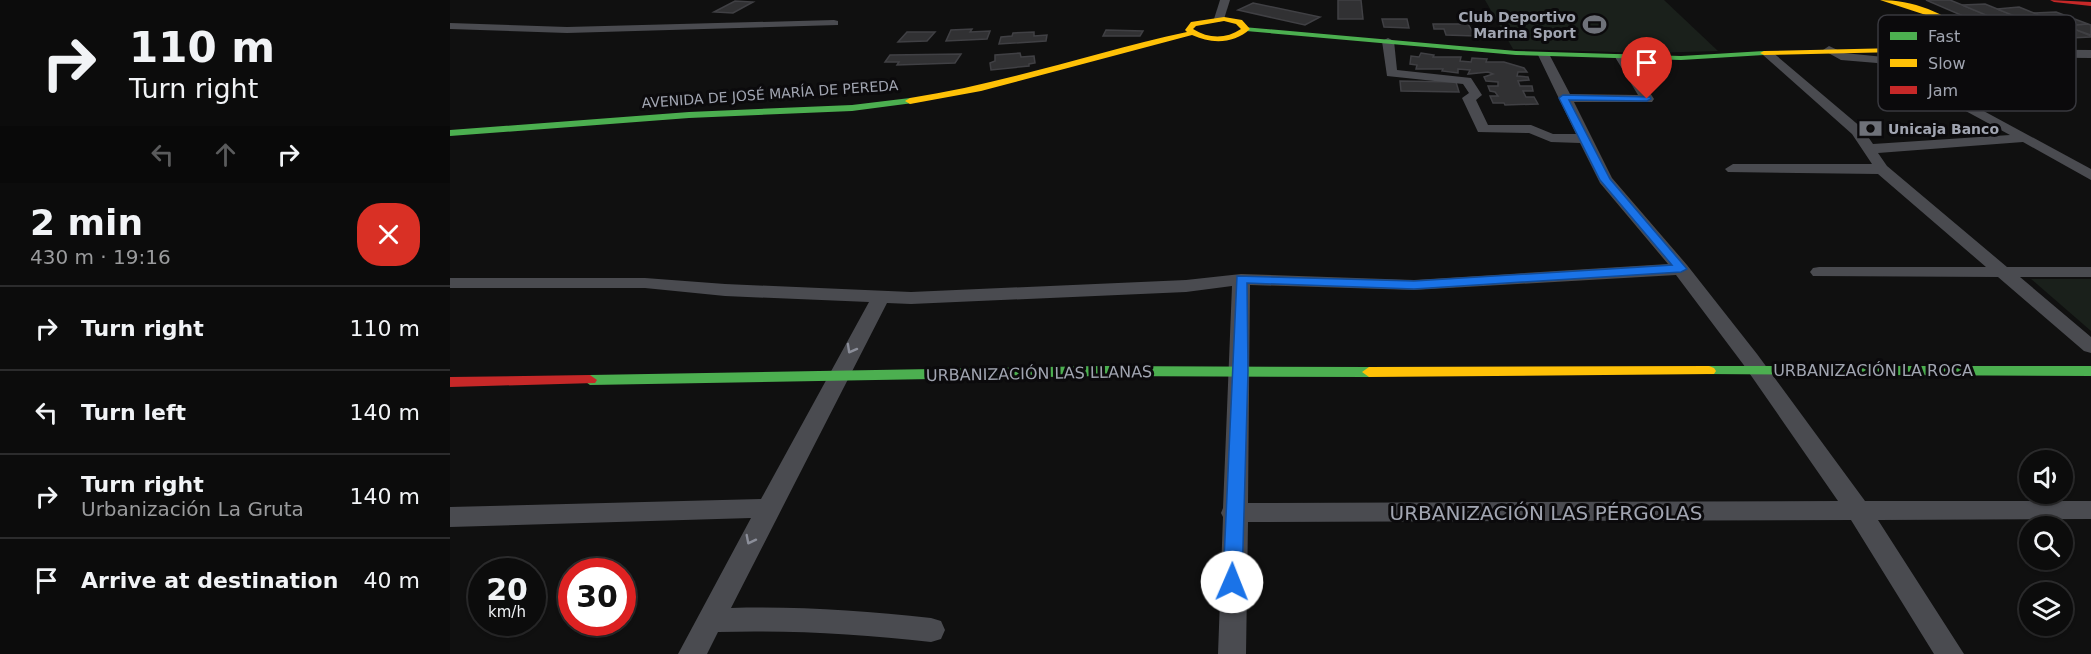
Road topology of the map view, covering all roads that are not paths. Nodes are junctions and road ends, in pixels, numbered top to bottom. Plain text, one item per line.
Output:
1 (1225, 0) edge
2 (1884, 0) edge
3 (2054, 0) edge
4 (2091, 4) edge
5 (1933, 15) edge
6 (1219, 19) junction
7 (450, 26) edge
8 (1246, 29) junction
9 (1192, 33) junction
10 (556, 36) dead end
11 (1388, 41) junction
12 (1878, 48) edge
13 (1829, 50) junction
14 (1767, 53) junction
15 (2076, 54) edge
16 (2091, 54) edge
17 (1544, 55) junction
18 (1621, 57) junction
19 (1878, 60) edge
20 (1563, 98) junction
21 (1975, 111) edge
22 (450, 133) edge
23 (2026, 138) junction
24 (1584, 139) junction
25 (1868, 149) junction
26 (1733, 169) dead end
27 (1882, 169) junction
28 (2091, 175) edge
29 (1681, 269) junction
30 (1819, 272) dead end
31 (2004, 272) junction
32 (2091, 272) edge
33 (1241, 279) junction
34 (450, 283) edge
35 (880, 298) junction
36 (2091, 347) edge
37 (1757, 370) junction
38 (1240, 371) junction
39 (2091, 371) edge
40 (837, 375) junction
41 (450, 382) edge
42 (767, 508) junction
43 (2091, 510) edge
44 (1859, 512) junction
45 (1233, 513) junction
46 (450, 517) edge
47 (709, 620) junction
48 (931, 630) dead end
49 (692, 654) edge
50 (1232, 654) edge
51 (1950, 654) edge

1 - 6 street
2 - 5 street
3 - 4 street
6 - 8 street
6 - 9 street
7 - 10 street
8 - 9 street
8 - 11 street
9 - 22 street, AVENIDA DE JOSÉ MARÍA DE PEREDA
11 - 17 street
11 - 24 street
12 - 13 street
13 - 14 street
13 - 19 street
14 - 18 street
14 - 25 street
15 - 16 street
17 - 18 street
17 - 20 street
18 - 20 street
20 - 24 street
21 - 23 street
23 - 25 street
23 - 28 street
24 - 29 street
25 - 27 street
26 - 27 street
27 - 31 street
29 - 33 street
29 - 37 street
30 - 31 street
31 - 32 street
31 - 36 street
33 - 35 street
33 - 38 street
34 - 35 street
35 -> 40 street
37 - 38 street
37 - 39 street, URBANIZACIÓN LA ROCA
37 - 44 street, URBANIZACIÓN LA ROCA
38 - 40 street, URBANIZACIÓN LAS LLANAS
38 - 45 street
40 - 41 street, URBANIZACIÓN LAS LLANAS
40 - 42 street
42 - 46 street
42 -> 47 street
43 - 44 street
44 - 45 street, URBANIZACIÓN LAS PÉRGOLAS
44 - 51 street, URBANIZACIÓN LA ROCA
45 - 50 street
47 - 48 street
47 - 49 street

